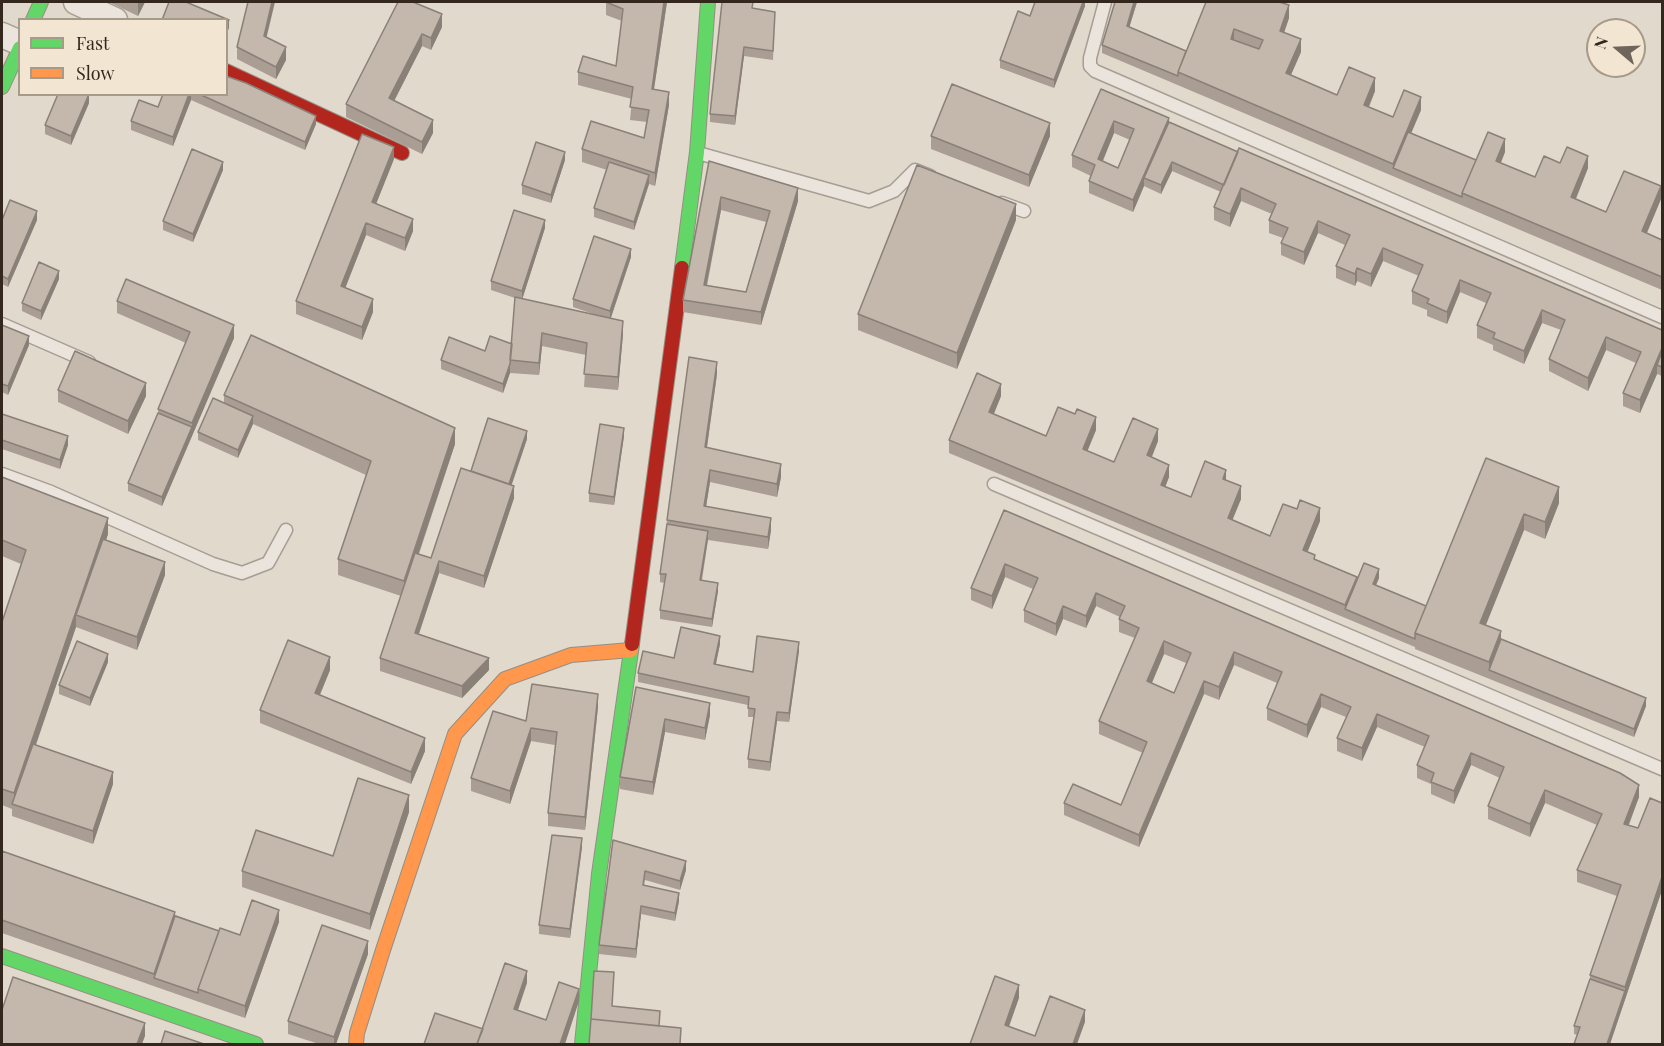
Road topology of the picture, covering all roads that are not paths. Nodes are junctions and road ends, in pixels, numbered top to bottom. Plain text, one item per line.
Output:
1 (41, 2) edge
2 (76, 2) edge
3 (708, 2) edge
4 (1105, 2) edge
5 (34, 18) edge
6 (111, 18) edge
7 (2, 35) edge
8 (18, 42) edge
9 (18, 52) edge
10 (228, 72) edge
11 (2, 87) edge
12 (697, 152) junction
13 (402, 153) edge
14 (937, 178) edge
15 (991, 199) edge
16 (1024, 211) dead end
17 (1662, 317) edge
18 (2, 324) edge
19 (105, 369) edge
20 (2, 474) edge
21 (994, 484) dead end
22 (286, 530) dead end
23 (631, 650) junction
24 (1662, 769) edge
25 (2, 956) edge
26 (256, 1044) edge
27 (356, 1044) edge
28 (582, 1044) edge

1 - 5 street
2 - 6 street
3 - 12 street
4 - 17 lane
7 - 8 street
9 - 11 street
10 - 13 street
12 - 14 lane
12 - 23 street
15 - 16 lane
18 - 19 lane
20 - 22 lane
21 - 24 lane
23 - 27 street
23 - 28 street
25 - 26 street

